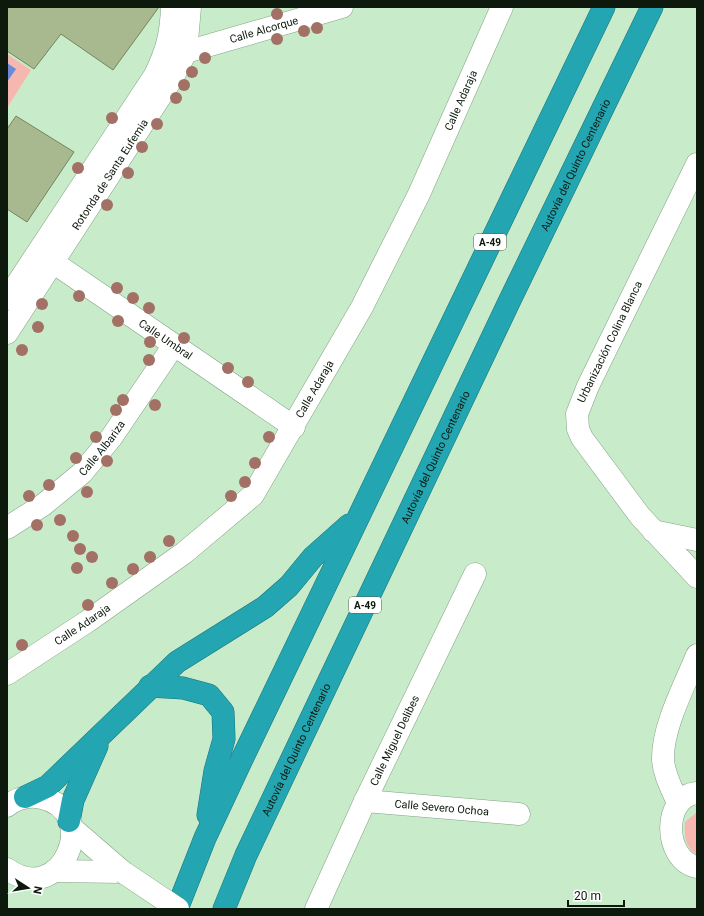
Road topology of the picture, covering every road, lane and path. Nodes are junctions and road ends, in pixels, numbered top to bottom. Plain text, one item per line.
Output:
1 (172, 7) edge
2 (190, 7) edge
3 (342, 7) edge
4 (502, 7) edge
5 (604, 7) edge
6 (652, 7) edge
7 (186, 52) junction
8 (697, 164) edge
9 (46, 258) junction
10 (7, 299) edge
11 (7, 333) edge
12 (174, 345) junction
13 (294, 427) junction
14 (357, 519) junction
15 (7, 528) edge
16 (653, 531) junction
17 (697, 540) edge
18 (475, 574) dead end
19 (697, 577) edge
20 (697, 655) edge
21 (7, 674) edge
22 (150, 686) junction
23 (102, 736) junction
24 (697, 793) edge
25 (365, 801) junction
26 (16, 802) edge
27 (678, 803) junction
28 (519, 814) dead end
29 (70, 825) junction
30 (205, 838) junction
31 (697, 867) edge
32 (7, 869) edge
33 (54, 871) junction
34 (123, 872) junction
35 (177, 909) edge
36 (224, 909) edge
37 (316, 909) edge

1 - 9 street, Rotonda de Santa Eufemia
2 - 7 street, Rotonda de Santa Eufemia
3 - 7 street, Calle Alcorque
4 - 13 street, Calle Adaraja
5 - 14 highway, A-49
6 - 36 highway, Autovía del Quinto Centenario / A-49
7 - 9 street, Rotonda de Santa Eufemia
8 - 16 street, Urbanización Colina Blanca
9 - 10 street, Rotonda de Santa Eufemia
9 - 11 street, Rotonda de Santa Eufemia
9 - 12 street, Calle Umbral
12 - 13 street, Calle Umbral
12 - 15 street, Calle Albariza
13 - 21 street, Calle Adaraja
14 - 22 highway
14 - 30 highway, A-49
16 - 17 street
16 - 19 street, Urbanización Colina Blanca
18 - 25 street, Calle Miguel Delibes
20 - 27 street
22 - 23 highway
22 - 30 highway
23 - 26 highway
23 - 29 highway
24 - 27 street
25 - 28 street, Calle Severo Ochoa
25 - 37 street, Calle Miguel Delibes
26 - 29 street
27 - 31 street
29 - 33 street
29 - 34 street
30 - 35 highway, A-49
32 - 33 street
33 - 34 street
34 - 35 street, bridge

